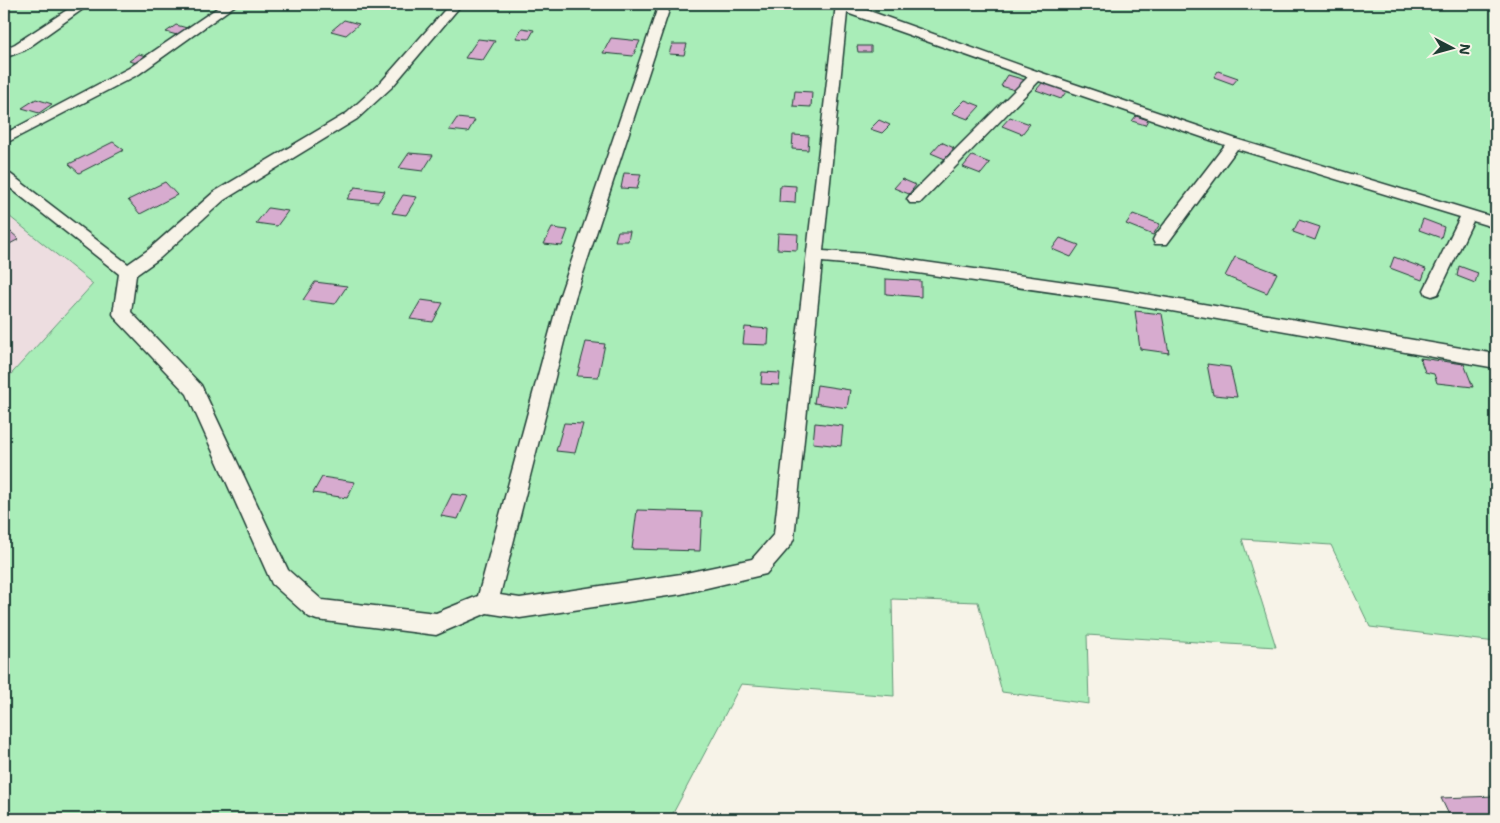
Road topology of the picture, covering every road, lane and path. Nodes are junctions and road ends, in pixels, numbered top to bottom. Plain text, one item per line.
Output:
1 (84, 4) edge
2 (231, 4) edge
3 (456, 4) edge
4 (665, 4) edge
5 (842, 6) edge
6 (4, 54) edge
7 (1037, 76) junction
8 (4, 140) edge
9 (1234, 142) junction
10 (4, 176) edge
11 (915, 199) dead end
12 (1469, 214) junction
13 (1496, 223) edge
14 (1161, 240) dead end
15 (816, 256) junction
16 (128, 272) junction
17 (1432, 290) dead end
18 (1496, 361) edge
19 (487, 603) junction

1 - 6 lane
2 - 8 lane
3 - 16 lane
4 - 19 lane
5 - 7 lane
5 - 15 lane
7 - 9 lane
7 - 11 lane
9 - 12 lane
9 - 14 lane
10 - 16 lane
12 - 13 lane
12 - 17 lane
15 - 18 lane
15 - 19 lane
16 - 19 lane

